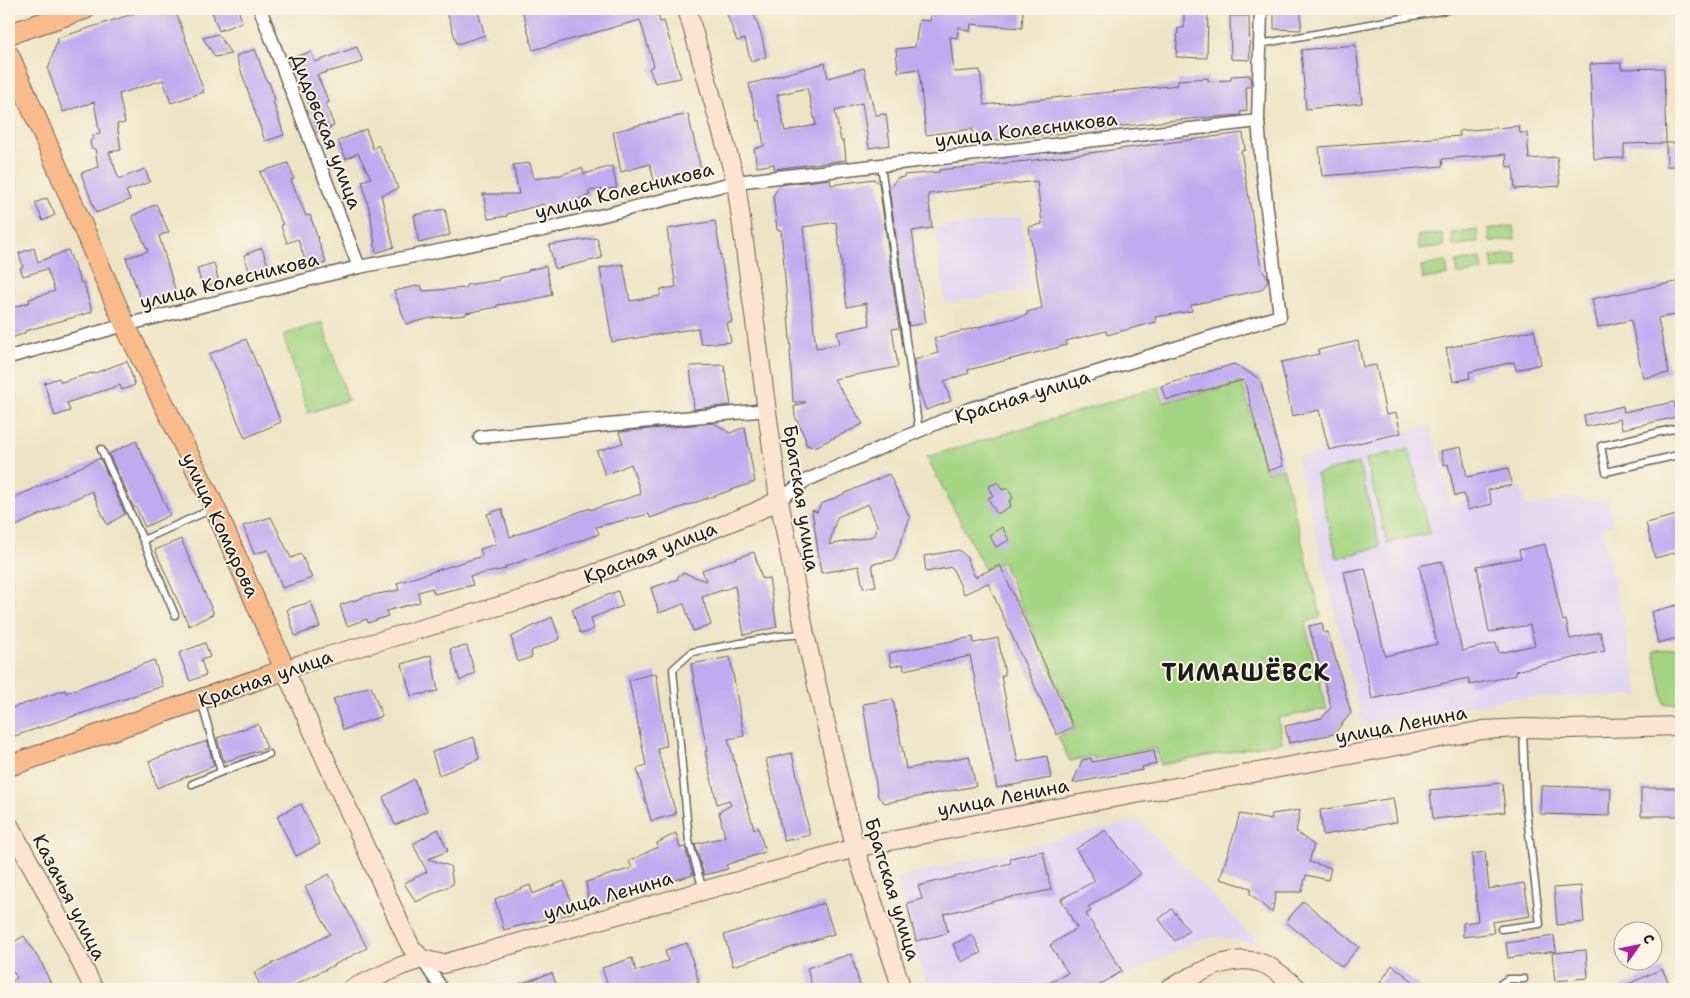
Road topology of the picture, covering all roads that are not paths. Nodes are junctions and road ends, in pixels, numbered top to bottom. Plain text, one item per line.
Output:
1 (85, 9) edge
2 (260, 9) edge
3 (687, 9) edge
4 (1261, 9) edge
5 (1451, 9) edge
6 (9, 34) edge
7 (1260, 44) junction
8 (9, 55) edge
9 (1258, 120) junction
10 (882, 165) junction
11 (736, 182) junction
12 (359, 267) junction
13 (125, 325) junction
14 (9, 357) edge
15 (767, 410) junction
16 (1681, 427) edge
17 (919, 431) junction
18 (480, 438) dead end
19 (101, 449) dead end
20 (1678, 455) dead end
21 (778, 500) junction
22 (215, 508) junction
23 (143, 540) junction
24 (175, 615) dead end
25 (805, 634) junction
26 (285, 670) junction
27 (201, 699) junction
28 (1681, 726) edge
29 (1523, 728) junction
30 (269, 754) dead end
31 (9, 766) edge
32 (221, 772) junction
33 (192, 784) dead end
34 (9, 825) edge
35 (855, 848) junction
36 (703, 890) junction
37 (1501, 930) dead end
38 (422, 959) junction
39 (1524, 979) dead end
40 (94, 989) edge
41 (351, 989) edge
42 (442, 989) edge
43 (902, 989) edge
44 (1168, 989) edge
45 (1299, 989) edge
46 (1493, 989) edge

1 - 6 main road
2 - 12 street, Дидовская улица
3 - 11 main road, Братская улица
4 - 7 street
5 - 7 lane
7 - 9 street
8 - 13 main road, улица Комарова
9 - 10 street, улица Колесникова
9 - 17 street, Красная улица
10 - 11 street, улица Колесникова
10 - 17 lane
11 - 12 street, улица Колесникова
11 - 15 main road, Братская улица
12 - 13 street, улица Колесникова
13 - 14 street, улица Колесникова
13 - 22 main road, улица Комарова
15 - 18 street
15 - 21 main road, Братская улица
16 - 20 lane
17 - 21 street, Красная улица
19 - 23 lane
21 - 25 main road, Братская улица
21 - 26 main road, Красная улица
22 - 23 lane
22 - 26 main road, улица Комарова
23 - 24 lane
25 - 35 main road, Братская улица
25 - 36 lane
26 - 27 main road, Красная улица
26 - 38 main road, улица Комарова
27 - 31 main road, Красная улица
27 - 32 lane
28 - 29 main road, улица Ленина
29 - 35 main road, улица Ленина
29 - 37 lane
30 - 32 lane
32 - 33 lane
34 - 40 main road, Казачья улица
35 - 36 main road, улица Ленина
35 - 43 main road, Братская улица
36 - 38 main road, улица Ленина
38 - 41 main road, улица Ленина
38 - 42 street, улица Комарова
39 - 46 lane
44 - 45 main road

